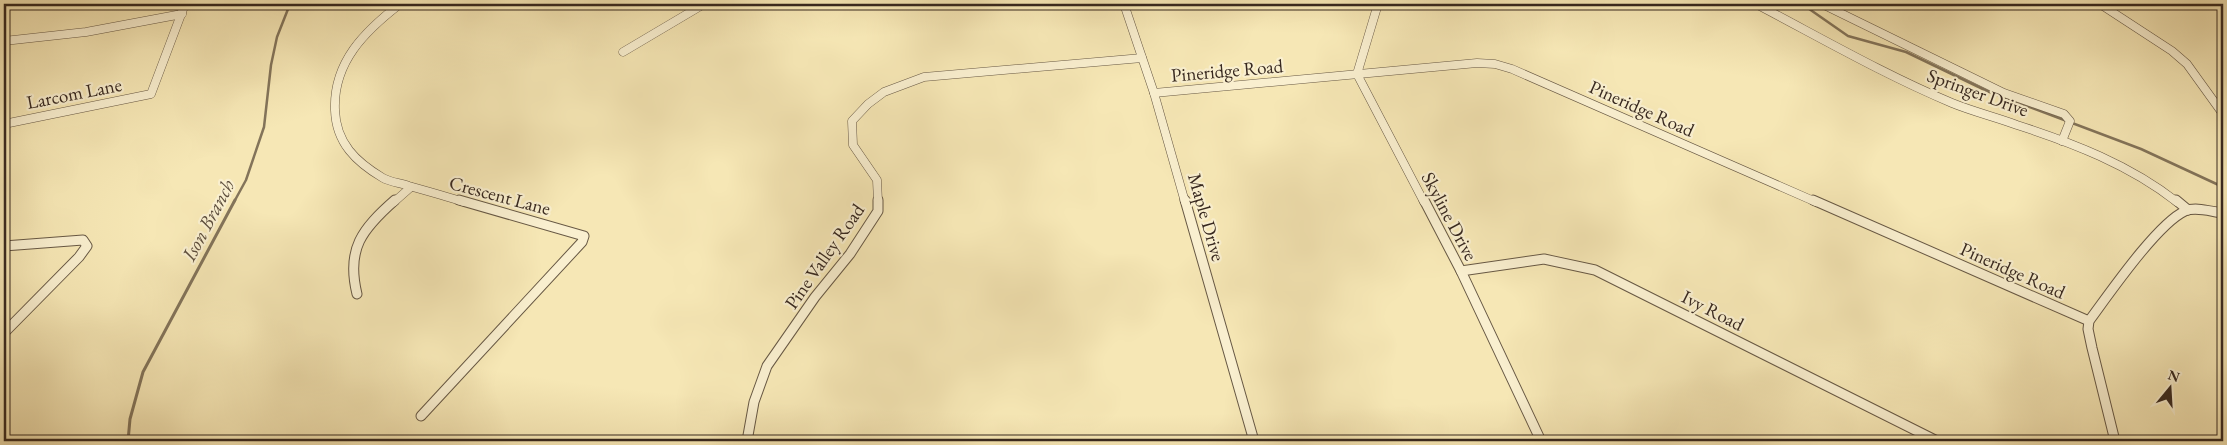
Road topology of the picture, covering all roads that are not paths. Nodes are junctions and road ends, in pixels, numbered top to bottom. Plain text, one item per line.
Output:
1 (185, 4) edge
2 (400, 4) edge
3 (704, 4) edge
4 (1124, 4) edge
5 (1378, 4) edge
6 (1756, 4) edge
7 (1822, 4) edge
8 (2100, 4) edge
9 (182, 14) junction
10 (4, 41) edge
11 (623, 52) dead end
12 (1142, 58) junction
13 (1357, 74) junction
14 (1154, 93) junction
15 (2223, 114) edge
16 (4, 124) edge
17 (2062, 141) junction
18 (411, 187) junction
19 (2188, 210) junction
20 (2223, 213) edge
21 (2158, 236) joint
22 (4, 246) edge
23 (1461, 271) junction
24 (357, 294) dead end
25 (2089, 321) junction
26 (4, 333) edge
27 (421, 416) dead end
28 (747, 441) edge
29 (1254, 441) edge
30 (1541, 441) edge
31 (1937, 441) edge
32 (2115, 441) edge

1 - 9 street
2 - 18 street, Crescent Lane
3 - 11 street
4 - 12 street, Maple Drive
5 - 13 street
6 - 17 street, Springer Drive
7 - 17 street
8 - 15 street
9 - 10 street
9 - 16 street, Larcom Lane
12 - 14 street, Maple Drive
12 - 28 street, Pine Valley Road
13 - 14 street, Pineridge Road
13 - 23 street, Skyline Drive
13 - 25 street, Pineridge Road
14 - 29 street, Maple Drive
17 - 19 street, Springer Drive
18 - 24 street
18 - 27 street, Crescent Lane
19 - 20 street
19 - 21 street
21 - 25 street
22 - 26 street
23 - 30 street, Skyline Drive
23 - 31 street, Ivy Road
25 - 32 street

